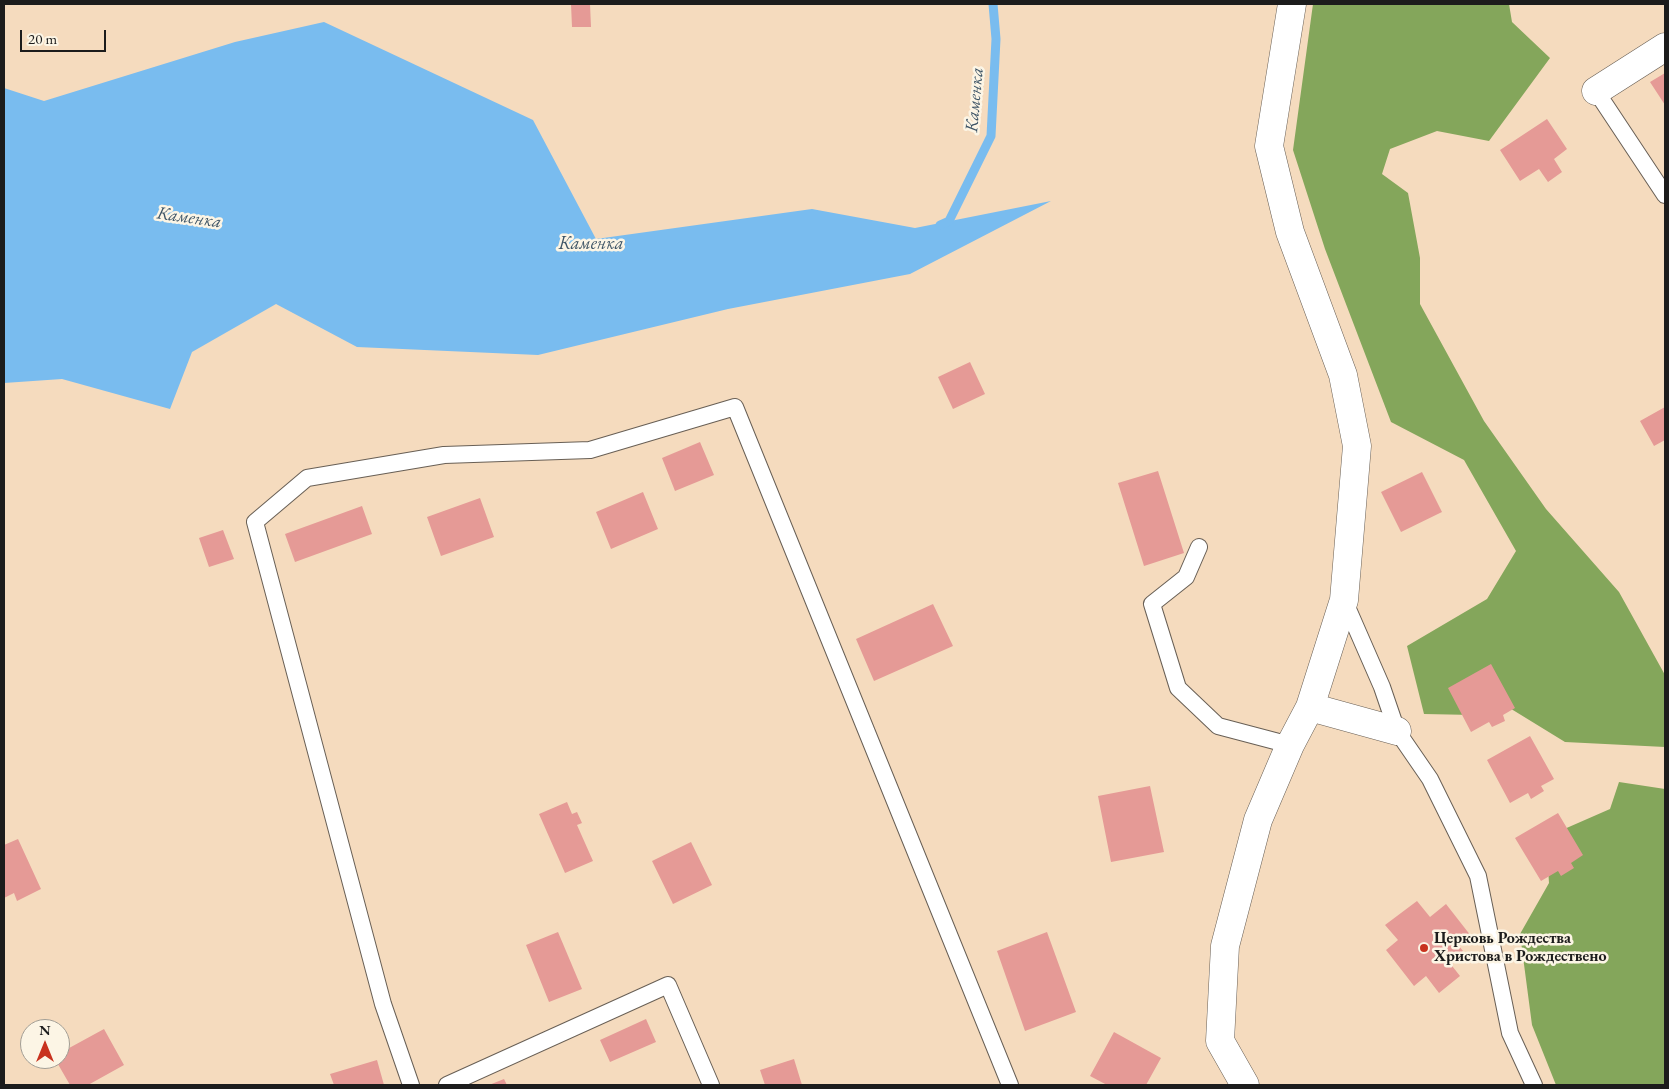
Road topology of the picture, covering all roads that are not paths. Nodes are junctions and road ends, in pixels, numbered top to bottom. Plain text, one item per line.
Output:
1 (1292, 4) edge
2 (1665, 48) edge
3 (1596, 91) joint
4 (1665, 195) edge
5 (1199, 547) dead end
6 (1344, 600) junction
7 (1310, 707) junction
8 (1397, 731) junction
9 (1290, 745) junction
10 (411, 1085) edge
11 (447, 1085) edge
12 (711, 1085) edge
13 (1010, 1085) edge
14 (1245, 1085) edge
15 (1534, 1085) edge

1 - 6 street
2 - 3 street
3 - 4 lane
5 - 9 lane
6 - 7 street
6 - 8 lane
7 - 8 street
7 - 9 street
8 - 15 lane
9 - 14 street
10 - 13 lane
11 - 12 lane

